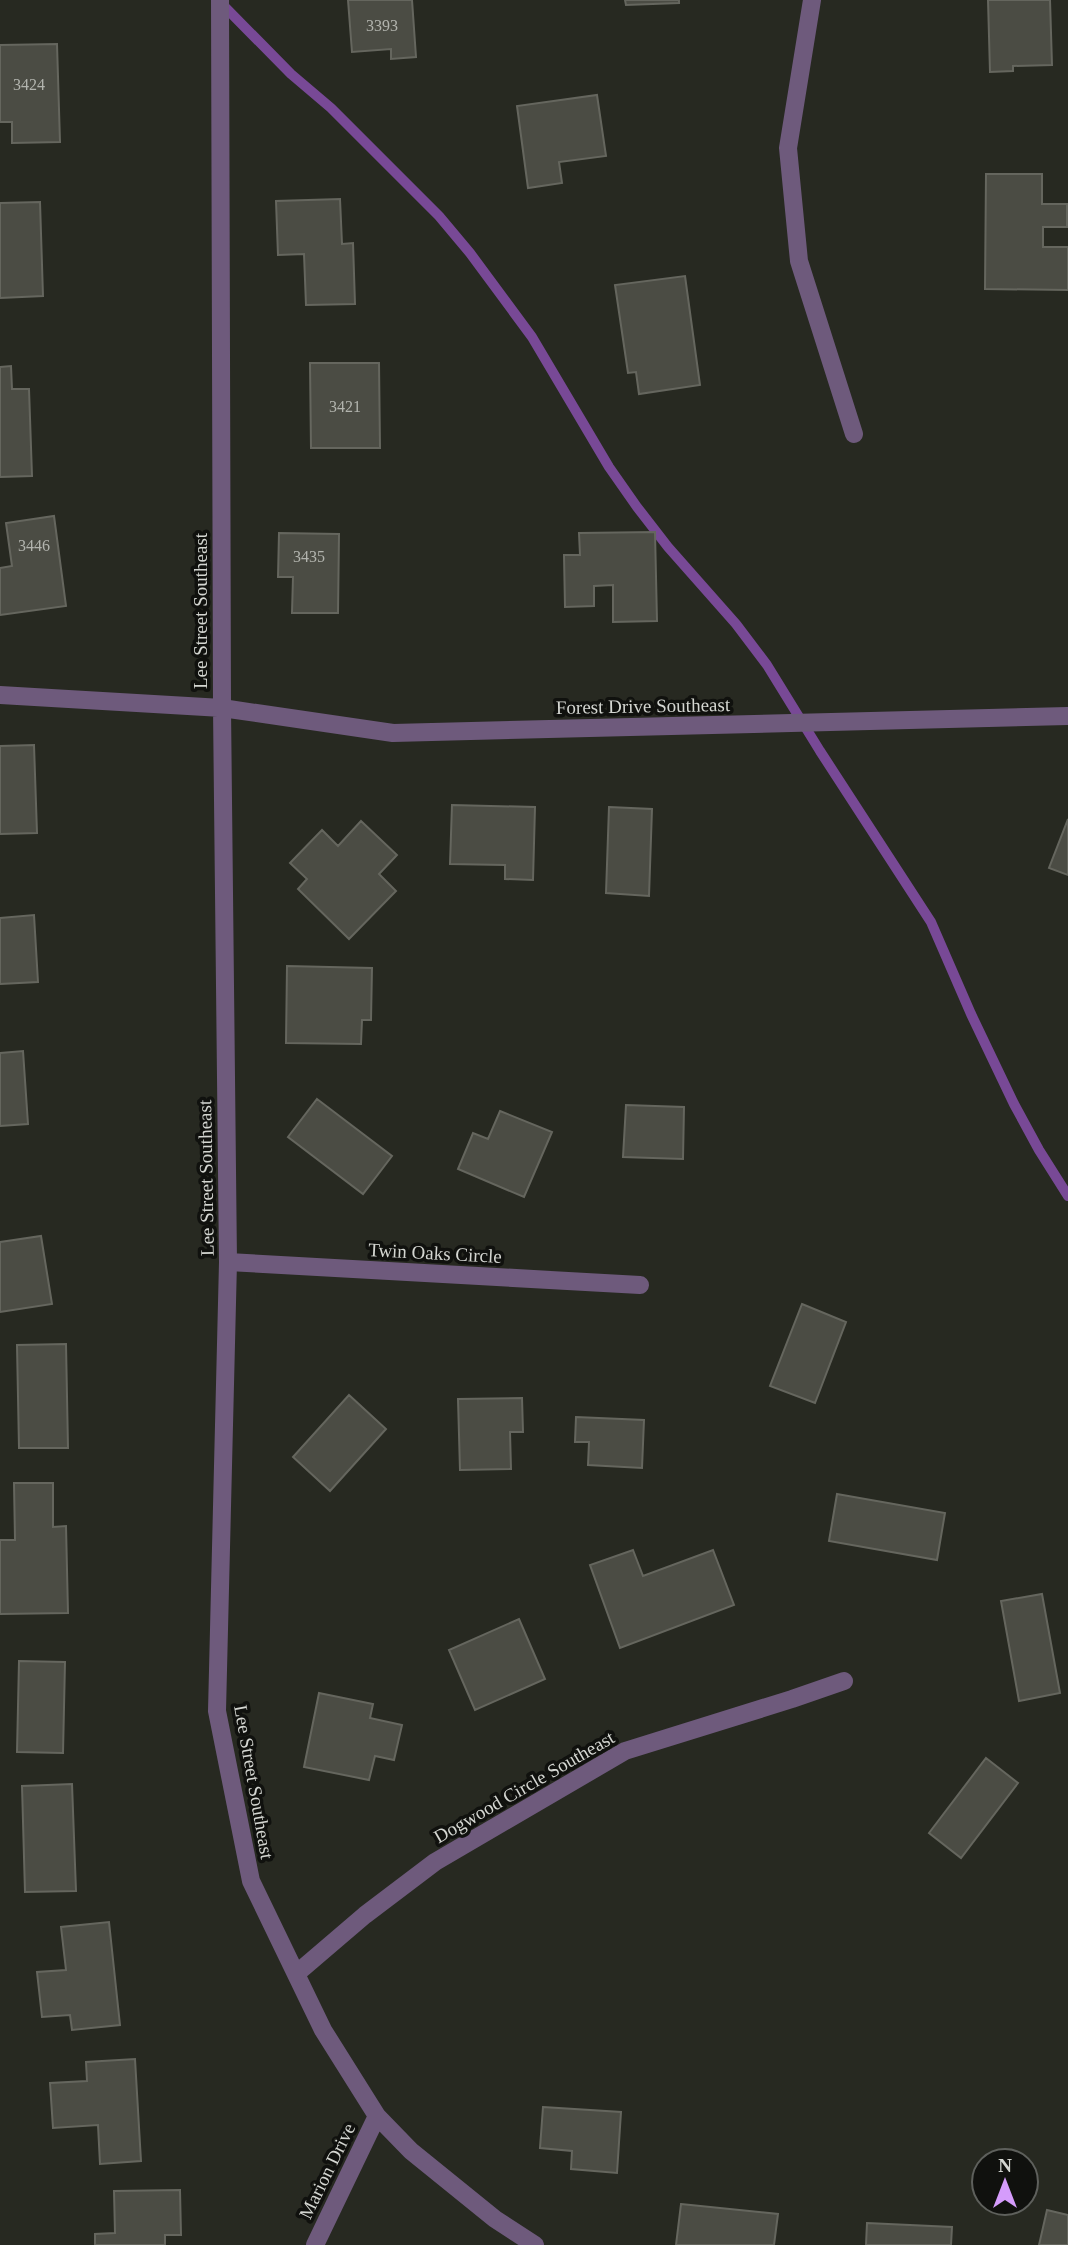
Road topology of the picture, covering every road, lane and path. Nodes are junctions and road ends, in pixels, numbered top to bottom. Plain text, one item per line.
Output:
1 (220, 0) edge
2 (812, 0) edge
3 (854, 434) dead end
4 (0, 695) edge
5 (222, 708) junction
6 (1068, 716) edge
7 (228, 1262) junction
8 (640, 1285) dead end
9 (844, 1681) dead end
10 (296, 1974) junction
11 (377, 2116) junction
12 (315, 2245) edge
13 (535, 2245) edge

1 - 5 street, Lee Street Southeast
2 - 3 street
4 - 5 street, Forest Drive Southeast
5 - 6 street, Forest Drive Southeast
5 - 7 street, Lee Street Southeast
7 - 8 street, Twin Oaks Circle
7 - 10 street, Lee Street Southeast
9 - 10 street, Dogwood Circle Southeast
10 - 11 street, Lee Street Southeast
11 - 12 street, Marion Drive
11 - 13 street, Lee Street Southeast

